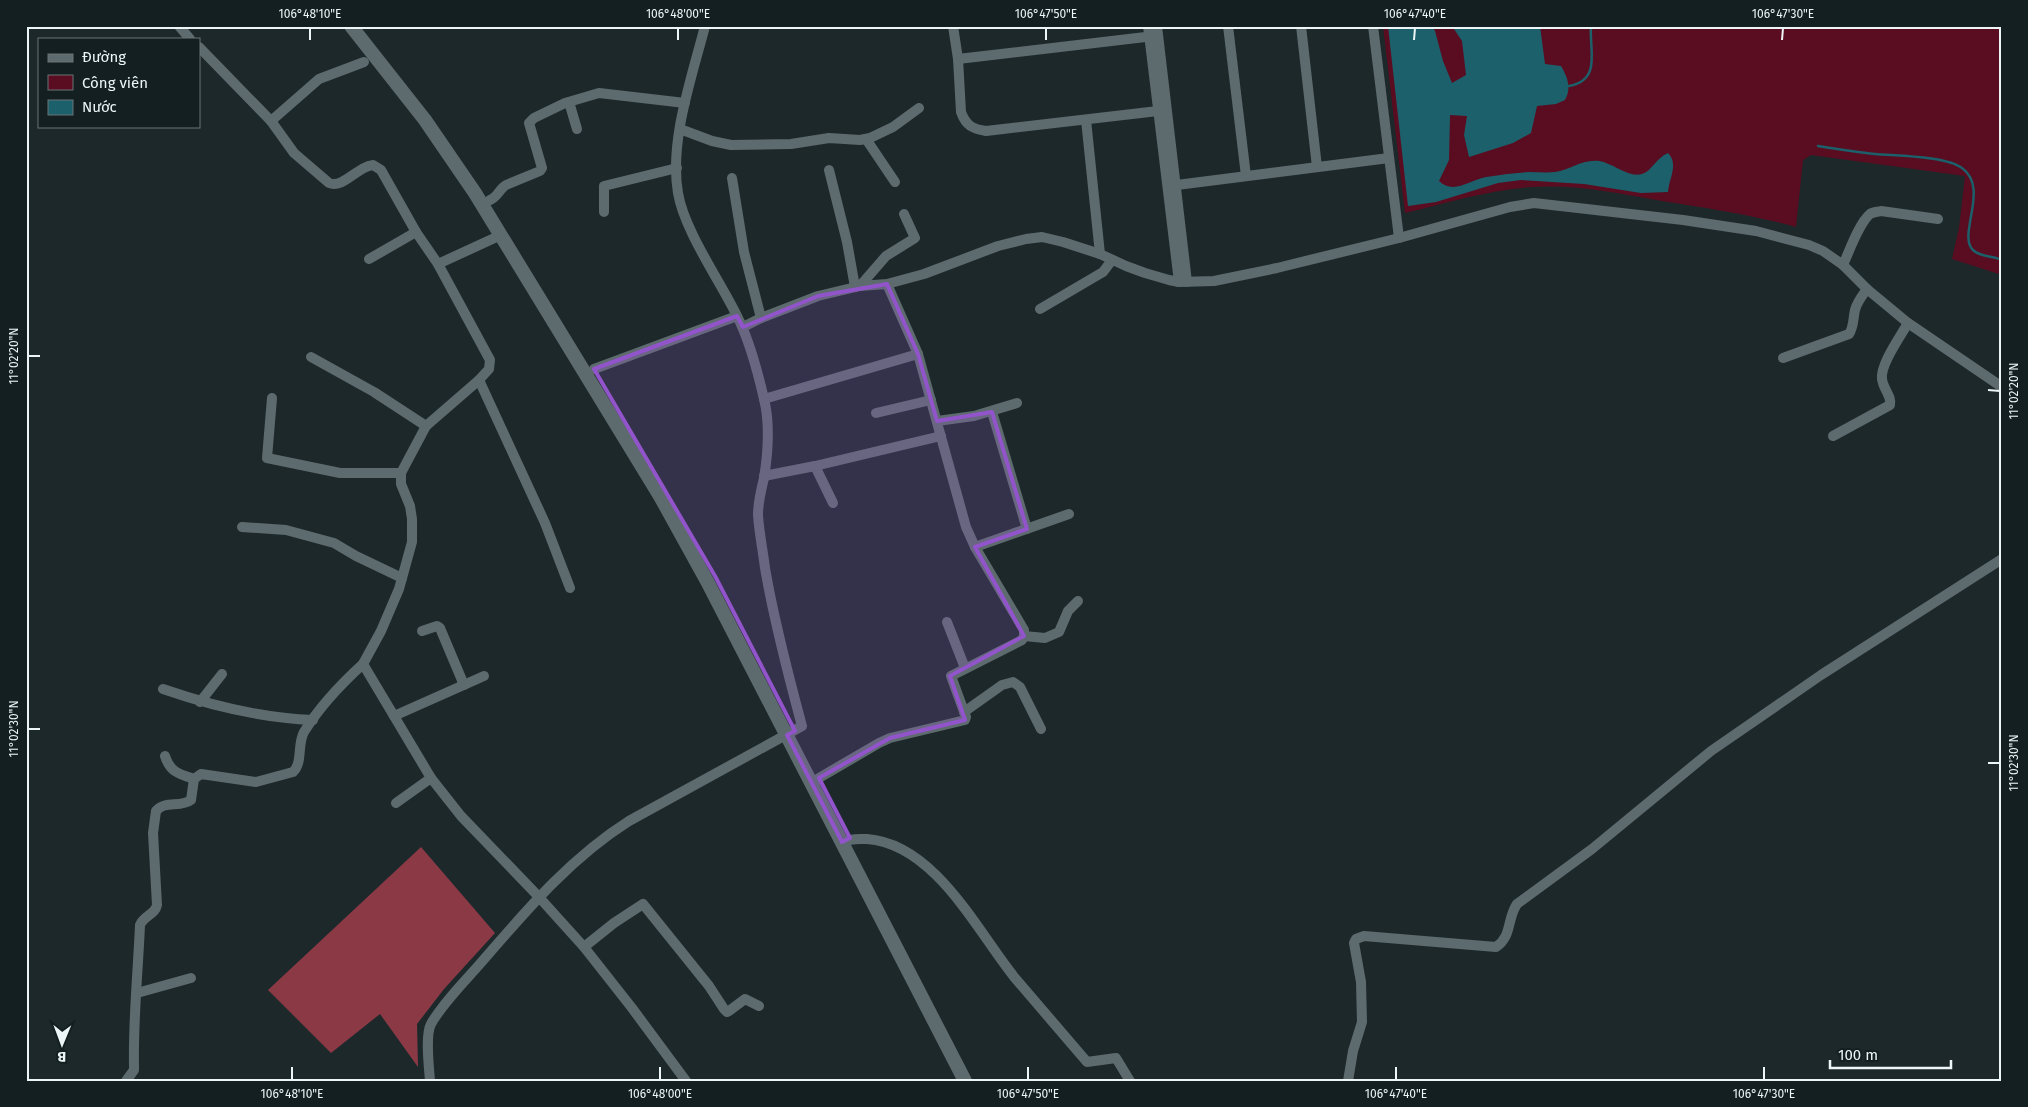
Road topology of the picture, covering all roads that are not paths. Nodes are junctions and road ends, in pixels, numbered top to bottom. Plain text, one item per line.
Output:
1 (179, 26) edge
2 (352, 26) edge
3 (363, 26) edge
4 (705, 26) edge
5 (953, 26) edge
6 (1228, 26) edge
7 (1301, 26) edge
8 (1373, 26) edge
9 (1153, 31) edge
10 (189, 38) edge
11 (200, 49) edge
12 (958, 59) junction
13 (364, 62) dead end
14 (569, 102) junction
15 (685, 103) junction
16 (919, 108) dead end
17 (1158, 111) junction
18 (1086, 120) junction
19 (271, 121) junction
20 (680, 129) junction
21 (577, 130) dead end
22 (866, 139) junction
23 (1389, 158) junction
24 (1317, 167) junction
25 (677, 168) junction
26 (830, 170) dead end
27 (1246, 176) junction
28 (732, 178) dead end
29 (895, 182) dead end
30 (1172, 186) junction
31 (490, 200) junction
32 (604, 212) dead end
33 (904, 214) dead end
34 (1938, 219) dead end
35 (416, 232) junction
36 (501, 235) junction
37 (1399, 238) junction
38 (1100, 254) junction
39 (369, 259) dead end
40 (1112, 260) junction
41 (438, 264) junction
42 (1843, 265) junction
43 (1183, 282) junction
44 (887, 284) junction
45 (858, 286) junction
46 (1867, 289) junction
47 (1040, 309) dead end
48 (737, 316) junction
49 (761, 318) junction
50 (1908, 323) junction
51 (743, 327) junction
52 (918, 354) junction
53 (310, 357) dead end
54 (1783, 358) dead end
55 (594, 369) junction
56 (479, 380) junction
57 (2002, 387) edge
58 (272, 398) dead end
59 (764, 399) junction
60 (932, 400) junction
61 (1017, 403) dead end
62 (992, 412) junction
63 (876, 413) dead end
64 (937, 422) junction
65 (426, 426) junction
66 (941, 436) junction
67 (1833, 436) dead end
68 (815, 466) junction
69 (401, 473) junction
70 (764, 476) junction
71 (833, 503) dead end
72 (1069, 514) dead end
73 (242, 527) dead end
74 (1027, 529) junction
75 (975, 547) junction
76 (2002, 559) edge
77 (402, 578) junction
78 (570, 588) dead end
79 (1078, 601) dead end
80 (947, 622) dead end
81 (422, 631) dead end
82 (1024, 636) junction
83 (363, 664) junction
84 (966, 668) junction
85 (222, 674) dead end
86 (484, 676) dead end
87 (464, 685) junction
88 (164, 689) dead end
89 (200, 702) junction
90 (964, 712) junction
91 (394, 716) junction
92 (312, 720) junction
93 (1041, 729) dead end
94 (791, 733) junction
95 (165, 756) dead end
96 (431, 778) junction
97 (194, 779) junction
98 (816, 782) junction
99 (396, 803) dead end
100 (846, 840) junction
101 (538, 896) junction
102 (584, 947) junction
103 (191, 978) dead end
104 (137, 993) junction
105 (759, 1006) dead end
106 (126, 1081) edge
107 (430, 1081) edge
108 (686, 1081) edge
109 (965, 1081) edge
110 (975, 1081) edge
111 (1130, 1081) edge
112 (1348, 1081) edge

1 - 10 street
2 - 36 main road
3 - 31 main road
4 - 15 street
5 - 12 street
6 - 27 street
7 - 24 street
8 - 23 street
9 - 12 street
9 - 17 street
9 - 30 street
11 - 19 street
12 - 18 street
13 - 19 street
14 - 15 street
14 - 21 street
14 - 31 street
15 - 20 street
16 - 22 street
17 - 18 street
17 - 30 street
18 - 38 street
19 - 35 street
20 - 22 street
20 - 25 street
22 - 29 street
23 - 24 street
23 - 37 street
24 - 27 street
25 - 32 street
25 - 48 street
26 - 45 street
27 - 30 street
28 - 49 street
30 - 43 street
31 - 55 main road
33 - 45 street
34 - 42 street
35 - 39 street
35 - 41 street
36 - 41 street
36 - 94 main road
37 - 42 street
37 - 43 street
38 - 40 street
38 - 44 street
40 - 43 street
40 - 47 street
41 - 56 street
42 - 46 street
44 - 45 street
44 - 52 street
45 - 49 street
46 - 50 street
46 - 54 street
48 - 51 street
48 - 55 street
49 - 51 street
50 - 57 street
50 - 67 street
51 - 59 street
52 - 59 street
52 - 60 street
53 - 65 street
55 - 94 main road
56 - 65 street
56 - 78 street
58 - 69 street
59 - 70 street
60 - 63 street
60 - 64 street
61 - 62 street
62 - 64 street
62 - 74 street
64 - 66 street
65 - 69 street
66 - 68 street
66 - 75 street
68 - 70 street
68 - 71 street
69 - 77 street
70 - 94 street
72 - 74 street
73 - 77 street
74 - 75 street
75 - 82 street
76 - 112 street
77 - 83 street
79 - 82 street
80 - 84 street
81 - 87 street
82 - 84 street
83 - 91 street
83 - 92 street
84 - 90 street
85 - 89 street
86 - 87 street
87 - 91 street
88 - 89 street
89 - 92 street
90 - 93 street
90 - 98 street
91 - 96 street
92 - 97 street
94 - 98 main road
94 - 101 street
95 - 97 street
96 - 99 street
96 - 101 street
97 - 104 street
98 - 100 main road
100 - 109 main road
100 - 110 main road
100 - 111 street
101 - 102 street
101 - 107 street
102 - 105 street
102 - 108 street
103 - 104 street
104 - 106 street

